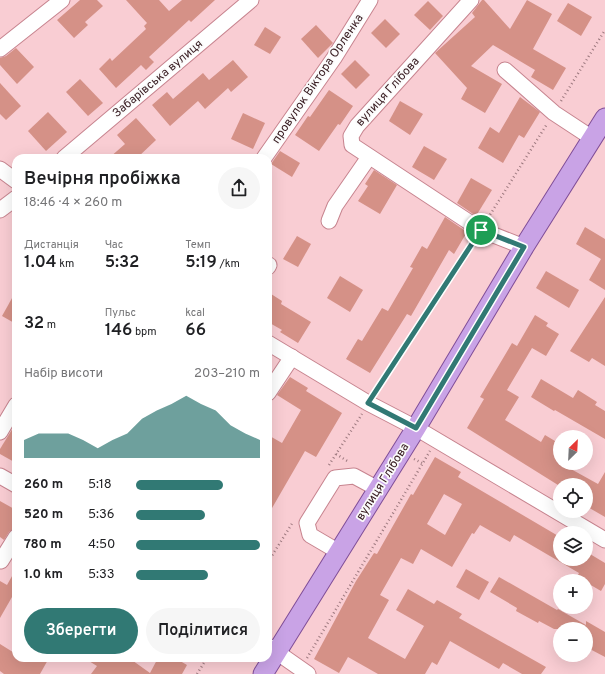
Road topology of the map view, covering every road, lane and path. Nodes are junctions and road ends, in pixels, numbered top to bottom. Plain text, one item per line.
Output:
1 (62, 0) edge
2 (251, 0) edge
3 (370, 0) edge
4 (471, 0) edge
5 (605, 30) edge
6 (0, 49) edge
7 (505, 70) dead end
8 (554, 113) junction
9 (605, 118) edge
10 (592, 138) junction
11 (69, 154) edge
12 (267, 154) edge
13 (369, 157) junction
14 (0, 169) edge
15 (12, 178) edge
16 (12, 201) edge
17 (0, 210) edge
18 (329, 221) dead end
19 (481, 230) junction
20 (524, 247) junction
21 (272, 345) edge
22 (292, 357) junction
23 (272, 387) edge
24 (368, 403) junction
25 (12, 412) edge
26 (416, 428) junction
27 (0, 432) edge
28 (436, 440) junction
29 (336, 454) junction
30 (414, 459) dead end
31 (352, 464) dead end
32 (422, 464) junction
33 (328, 468) dead end
34 (0, 476) edge
35 (12, 483) edge
36 (378, 489) junction
37 (294, 521) dead end
38 (605, 540) edge
39 (12, 544) edge
40 (339, 552) junction
41 (272, 556) edge
42 (2, 561) dead end
43 (272, 649) edge
44 (204, 662) edge
45 (267, 662) edge
46 (304, 672) edge
47 (197, 674) edge
48 (263, 674) edge

1 - 6 street
2 - 11 street, Забарівська вулиця
3 - 12 street, провулок Віктора Орленка
4 - 13 street, вулиця Глібова
5 - 8 path
7 - 8 street
8 - 10 street
8 - 19 path
9 - 10 main road, вулиця Глібова
10 - 20 main road, вулиця Глібова
13 - 18 street
13 - 19 street, вулиця Глібова
14 - 15 street
16 - 17 street
19 - 20 street, вулиця Глібова
19 - 24 path
20 - 26 main road, вулиця Глібова
21 - 22 street
22 - 23 street
22 - 24 street
24 - 26 street
24 - 29 path
25 - 27 street
26 - 28 street
26 - 36 main road, вулиця Глібова
28 - 32 path
28 - 38 street
29 - 31 path
29 - 33 path
30 - 32 path
32 - 46 path
34 - 35 street
36 - 40 main road, вулиця Глібова
36 - 40 street
37 - 41 path
39 - 42 street
40 - 43 main road, вулиця Глібова
43 - 46 street
44 - 47 path
45 - 48 main road, вулиця Глібова

